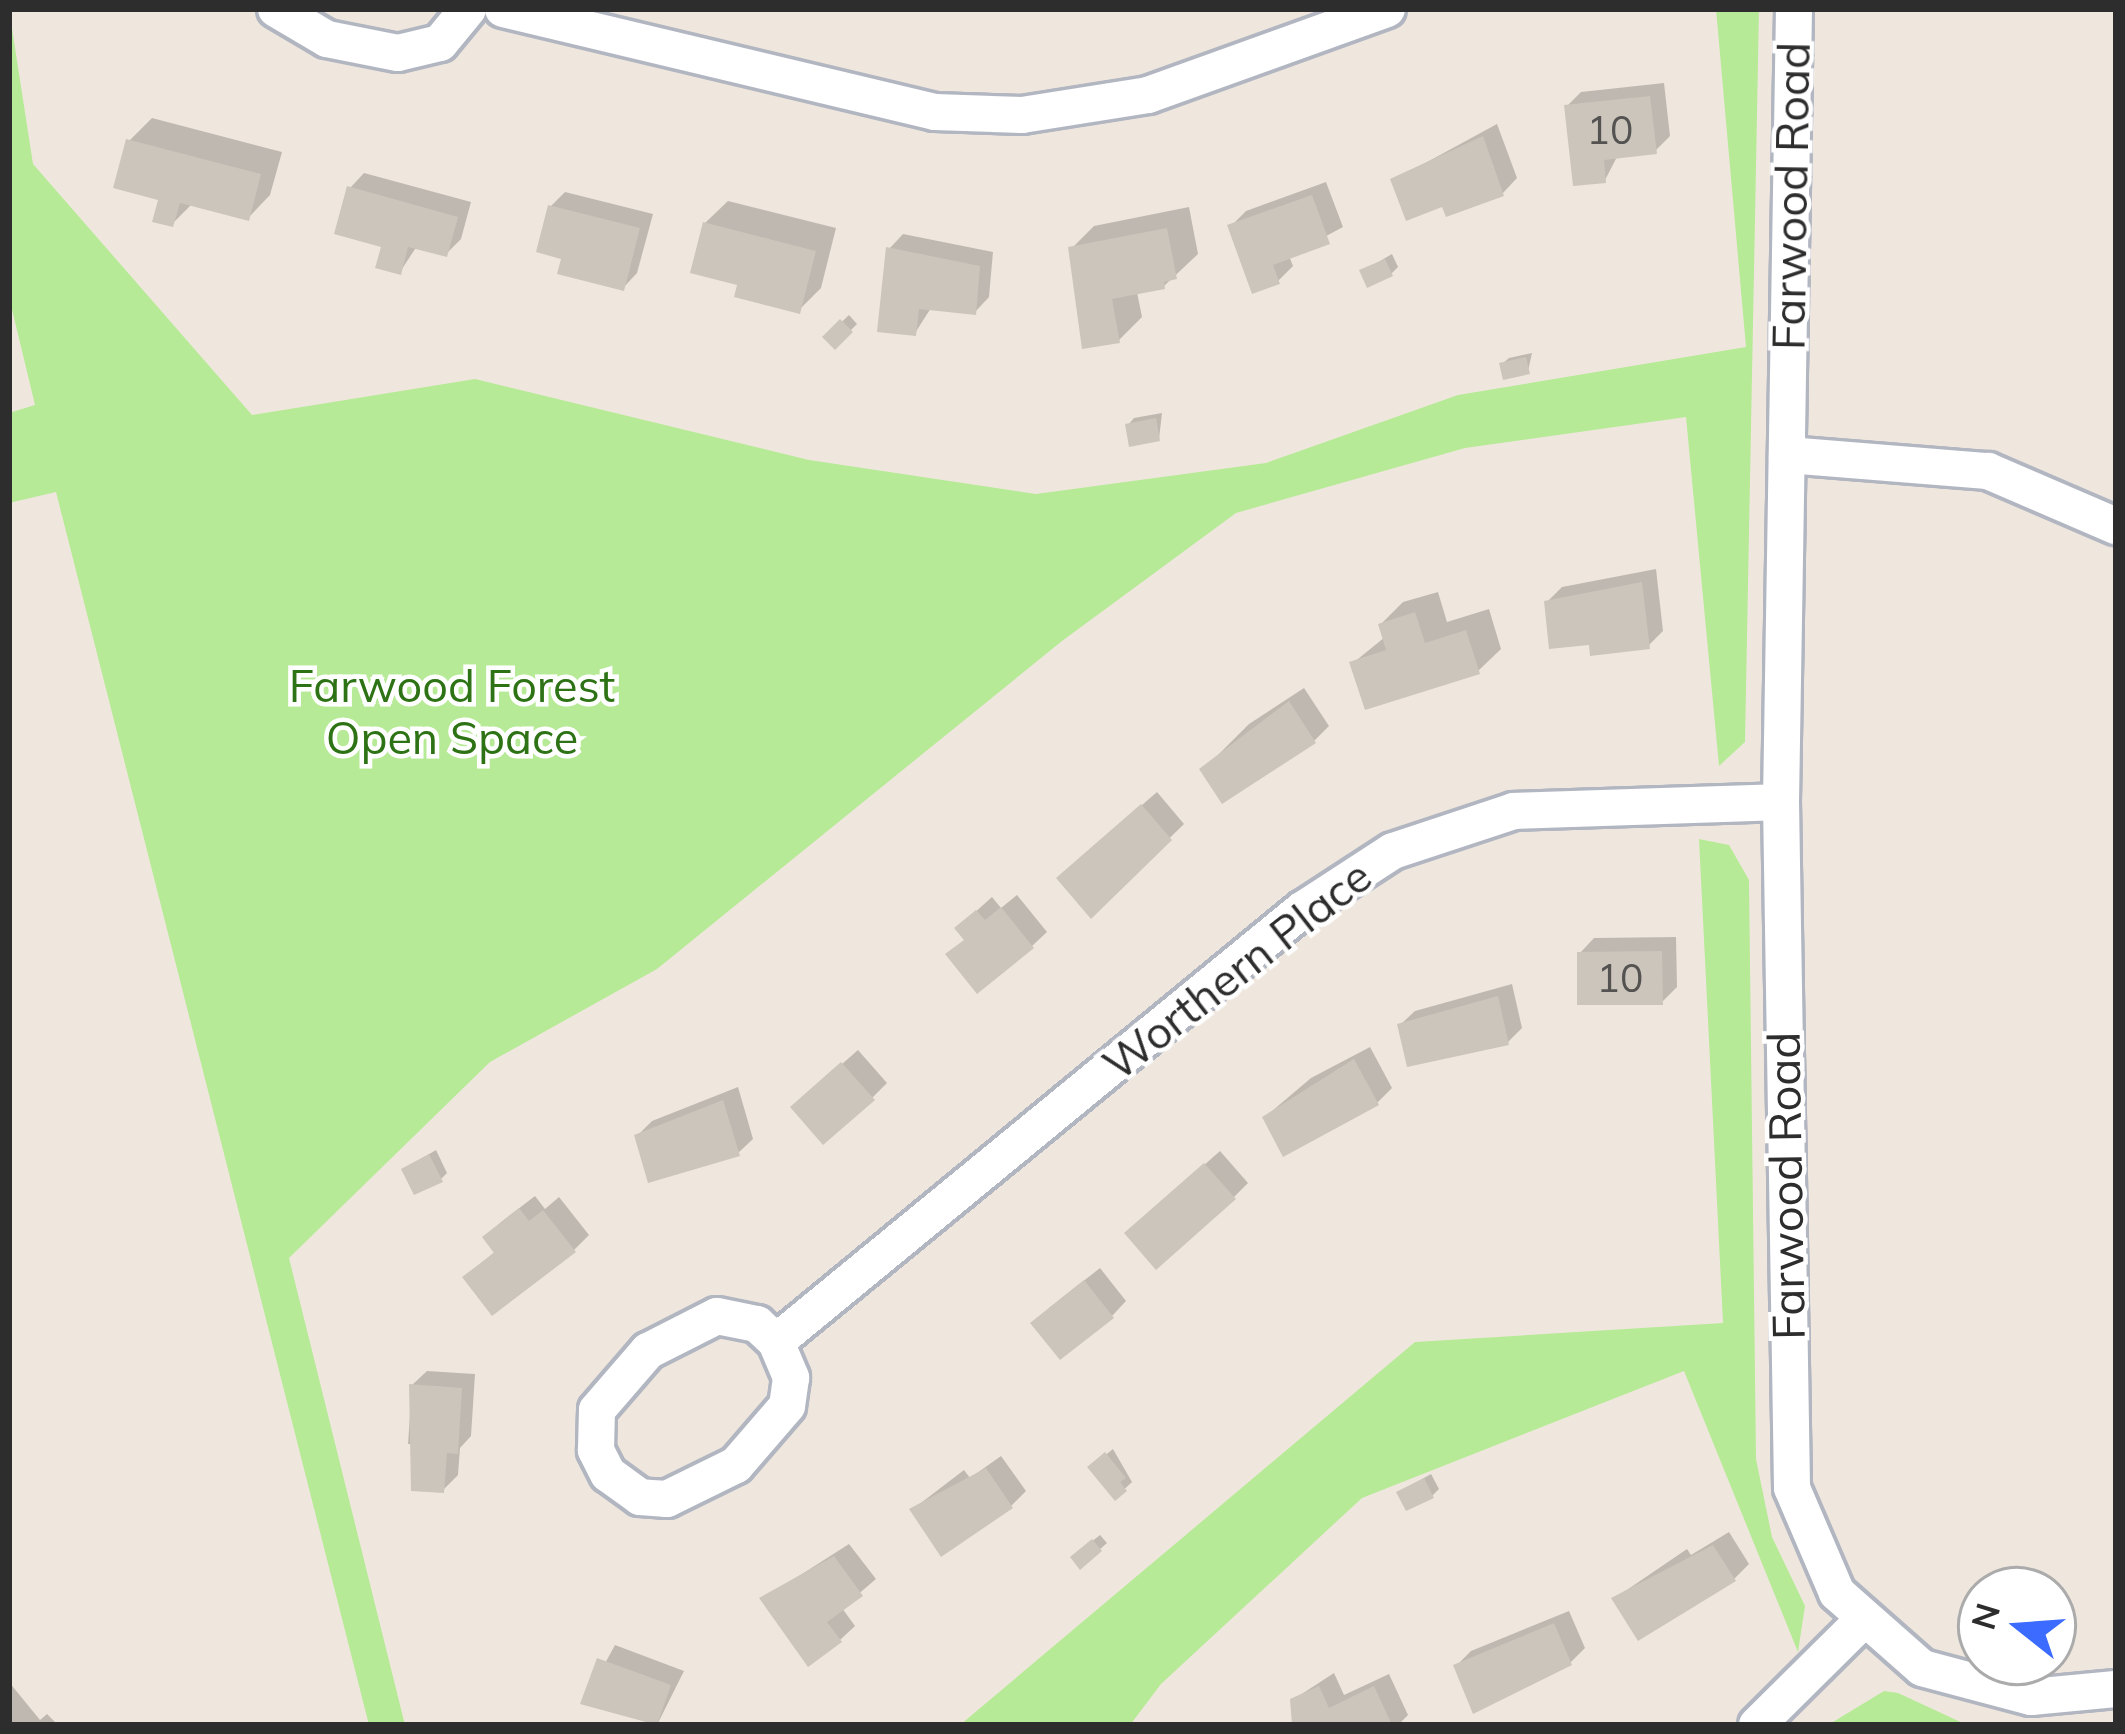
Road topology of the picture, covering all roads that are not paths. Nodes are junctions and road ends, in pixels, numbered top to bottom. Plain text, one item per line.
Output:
1 (276, 9) edge
2 (468, 9) edge
3 (503, 9) edge
4 (1387, 9) edge
5 (1794, 9) edge
6 (1787, 455) junction
7 (2116, 526) edge
8 (1781, 802) junction
9 (776, 1342) junction
10 (1861, 1622) junction
11 (2116, 1689) edge
12 (1756, 1725) edge

1 - 2 street
3 - 4 street
5 - 6 street, Farwood Road
6 - 7 street
6 - 8 street, Farwood Road
8 - 9 street, Worthern Place
8 - 10 street, Farwood Road
9 - 9 street
10 - 11 street, Farwood Road
10 - 12 street

